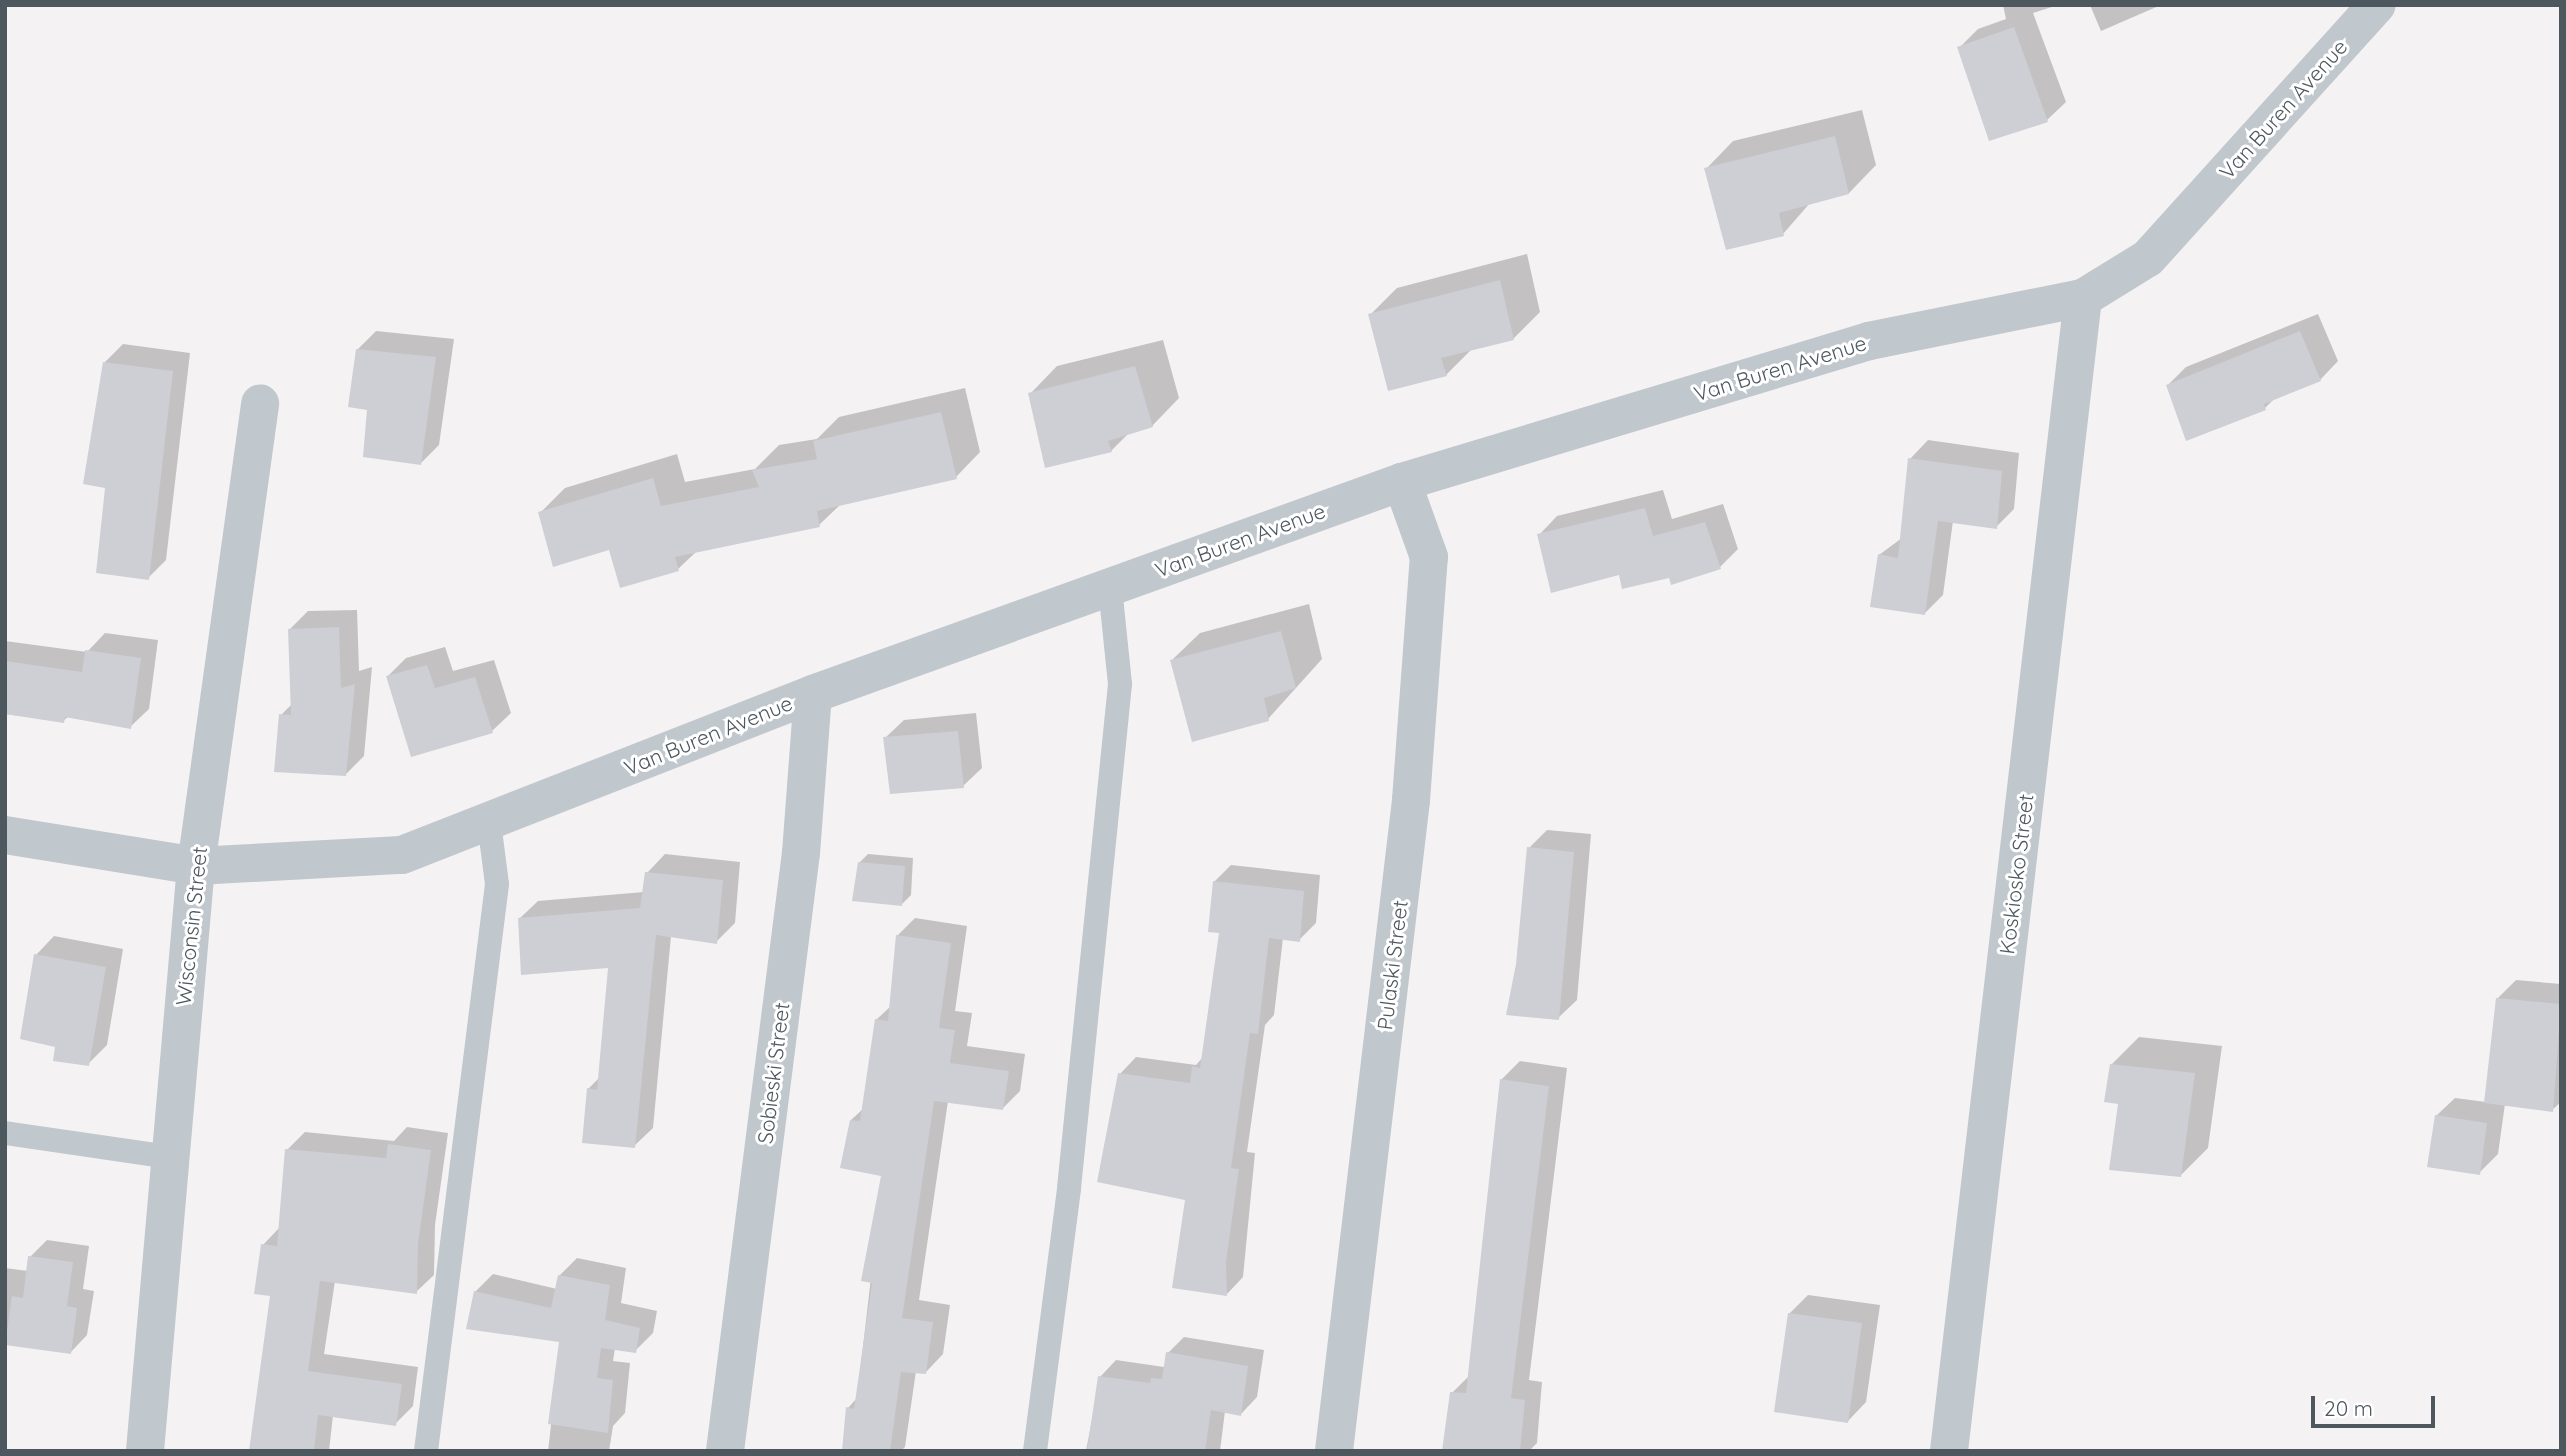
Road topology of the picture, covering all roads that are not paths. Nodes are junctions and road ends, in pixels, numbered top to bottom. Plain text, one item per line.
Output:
1 (2377, 5) edge
2 (2082, 298) junction
3 (260, 403) dead end
4 (1402, 482) junction
5 (1110, 587) junction
6 (813, 694) junction
7 (489, 822) junction
8 (5, 835) edge
9 (196, 866) junction
10 (5, 1133) edge
11 (170, 1157) junction
12 (145, 1451) edge
13 (426, 1451) edge
14 (725, 1451) edge
15 (1035, 1451) edge
16 (1334, 1451) edge
17 (1948, 1451) edge

1 - 2 street, Van Buren Avenue
2 - 4 street, Van Buren Avenue
2 - 17 street, Koskiosko Street
3 - 9 street, Wisconsin Street
4 - 5 street, Van Buren Avenue
4 - 16 street, Pulaski Street
5 - 6 street, Van Buren Avenue
5 - 15 lane
6 - 7 street, Van Buren Avenue
6 - 14 street, Sobieski Street
7 - 9 street, Van Buren Avenue
7 - 13 lane
8 - 9 street, Van Buren Avenue
9 - 11 street, Wisconsin Street
10 - 11 lane
11 - 12 street, Wisconsin Street

